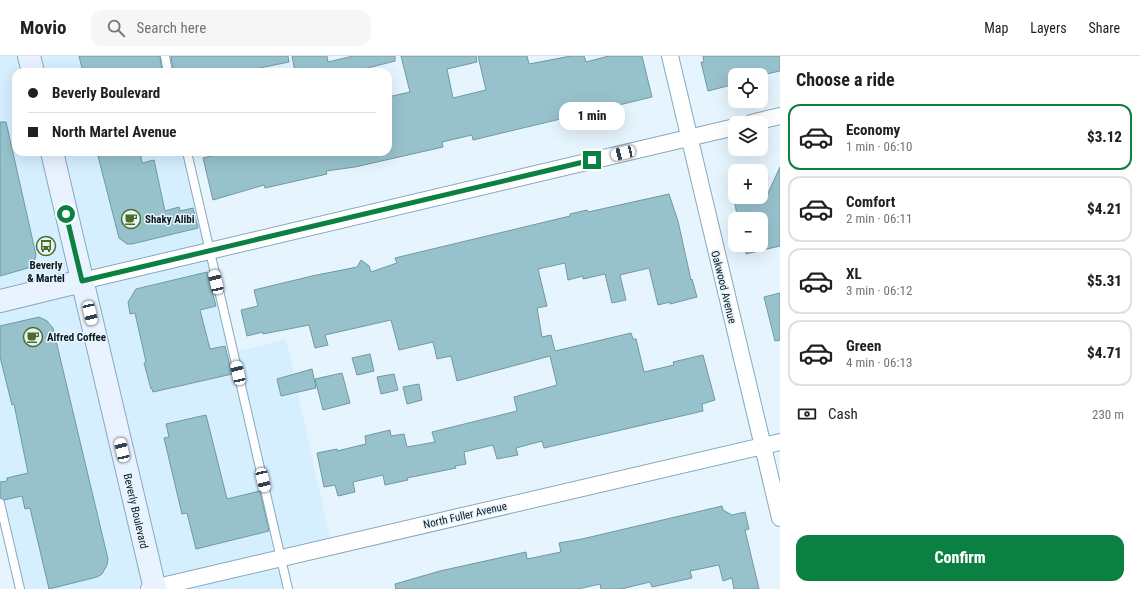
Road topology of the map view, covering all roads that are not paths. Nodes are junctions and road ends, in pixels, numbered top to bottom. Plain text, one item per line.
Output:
1 (29, 56) edge
2 (164, 56) edge
3 (670, 56) edge
4 (32, 68) edge
5 (167, 68) edge
6 (780, 116) edge
7 (768, 119) edge
8 (728, 129) edge
9 (688, 138) junction
10 (53, 156) edge
11 (188, 156) edge
12 (209, 251) junction
13 (82, 281) junction
14 (0, 301) edge
15 (780, 442) edge
16 (763, 446) junction
17 (0, 503) edge
18 (780, 518) edge
19 (281, 558) junction
20 (20, 589) edge
21 (153, 589) edge
22 (288, 589) edge

1 - 4 main road
2 - 5 lane
3 - 9 street, Oakwood Avenue
6 - 7 street
8 - 9 street
9 - 12 street
9 - 16 street, Oakwood Avenue
10 - 13 main road, Beverly Boulevard
11 - 12 lane
12 - 13 street
12 - 19 lane
13 - 14 main road
13 - 21 main road, Beverly Boulevard
15 - 16 street, North Fuller Avenue
16 - 18 street, Oakwood Avenue
16 - 19 street, North Fuller Avenue
17 - 20 lane
19 - 21 street, North Fuller Avenue
19 - 22 lane

